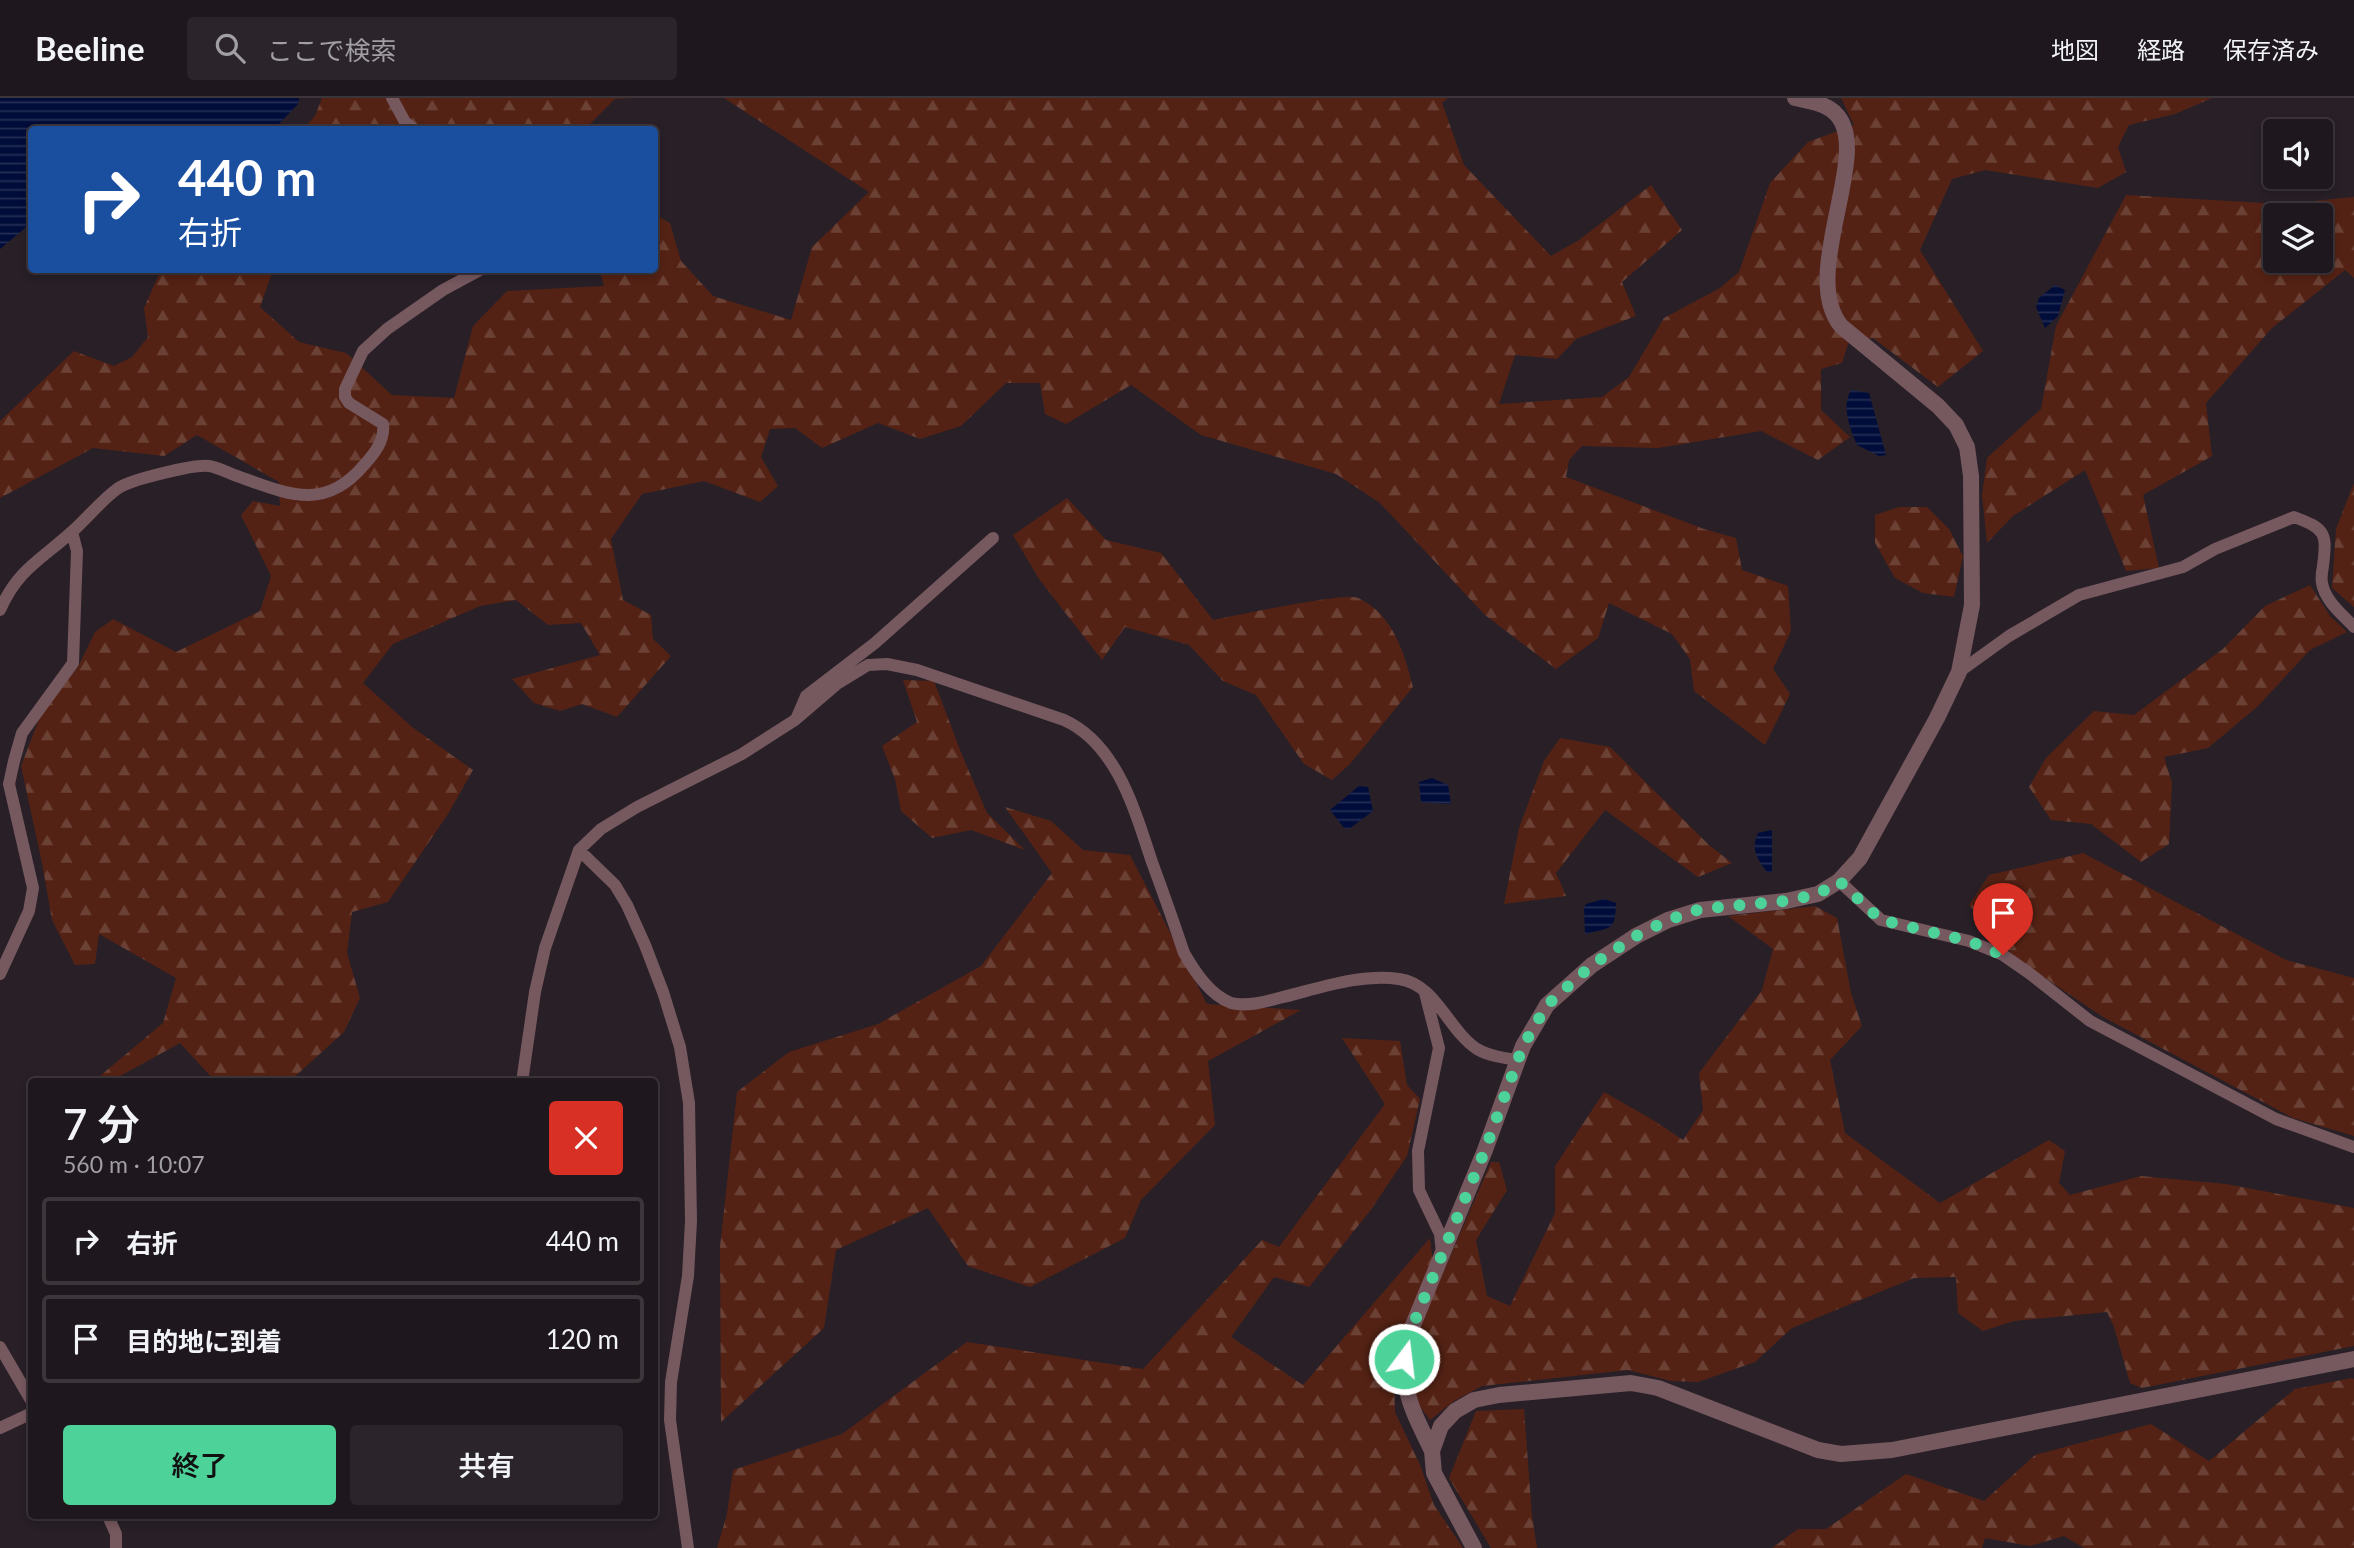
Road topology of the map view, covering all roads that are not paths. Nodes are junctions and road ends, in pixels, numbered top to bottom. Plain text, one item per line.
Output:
1 (392, 98) edge
2 (1795, 98) edge
3 (410, 126) edge
4 (475, 273) edge
5 (72, 532) junction
6 (993, 538) dead end
7 (0, 610) edge
8 (2354, 627) edge
9 (1959, 672) junction
10 (795, 720) junction
11 (579, 850) junction
12 (1839, 881) junction
13 (0, 974) edge
14 (1423, 989) junction
15 (1518, 1060) junction
16 (523, 1078) edge
17 (2354, 1147) edge
18 (1442, 1253) junction
19 (0, 1347) edge
20 (2354, 1359) edge
21 (28, 1395) edge
22 (28, 1415) edge
23 (0, 1428) edge
24 (1432, 1451) junction
25 (109, 1519) edge
26 (116, 1548) edge
27 (688, 1548) edge
28 (1474, 1548) edge

1 - 3 street
2 - 9 street
4 - 5 street
5 - 7 street
5 - 13 street
6 - 10 street
8 - 9 street
9 - 12 street
10 - 11 street
10 - 14 street
11 - 16 street
11 - 27 street
12 - 15 street
12 - 17 street
14 - 15 street
14 - 18 street
15 - 18 street
18 - 24 street
19 - 21 street
20 - 24 street
22 - 23 street
24 - 28 street
25 - 26 street

